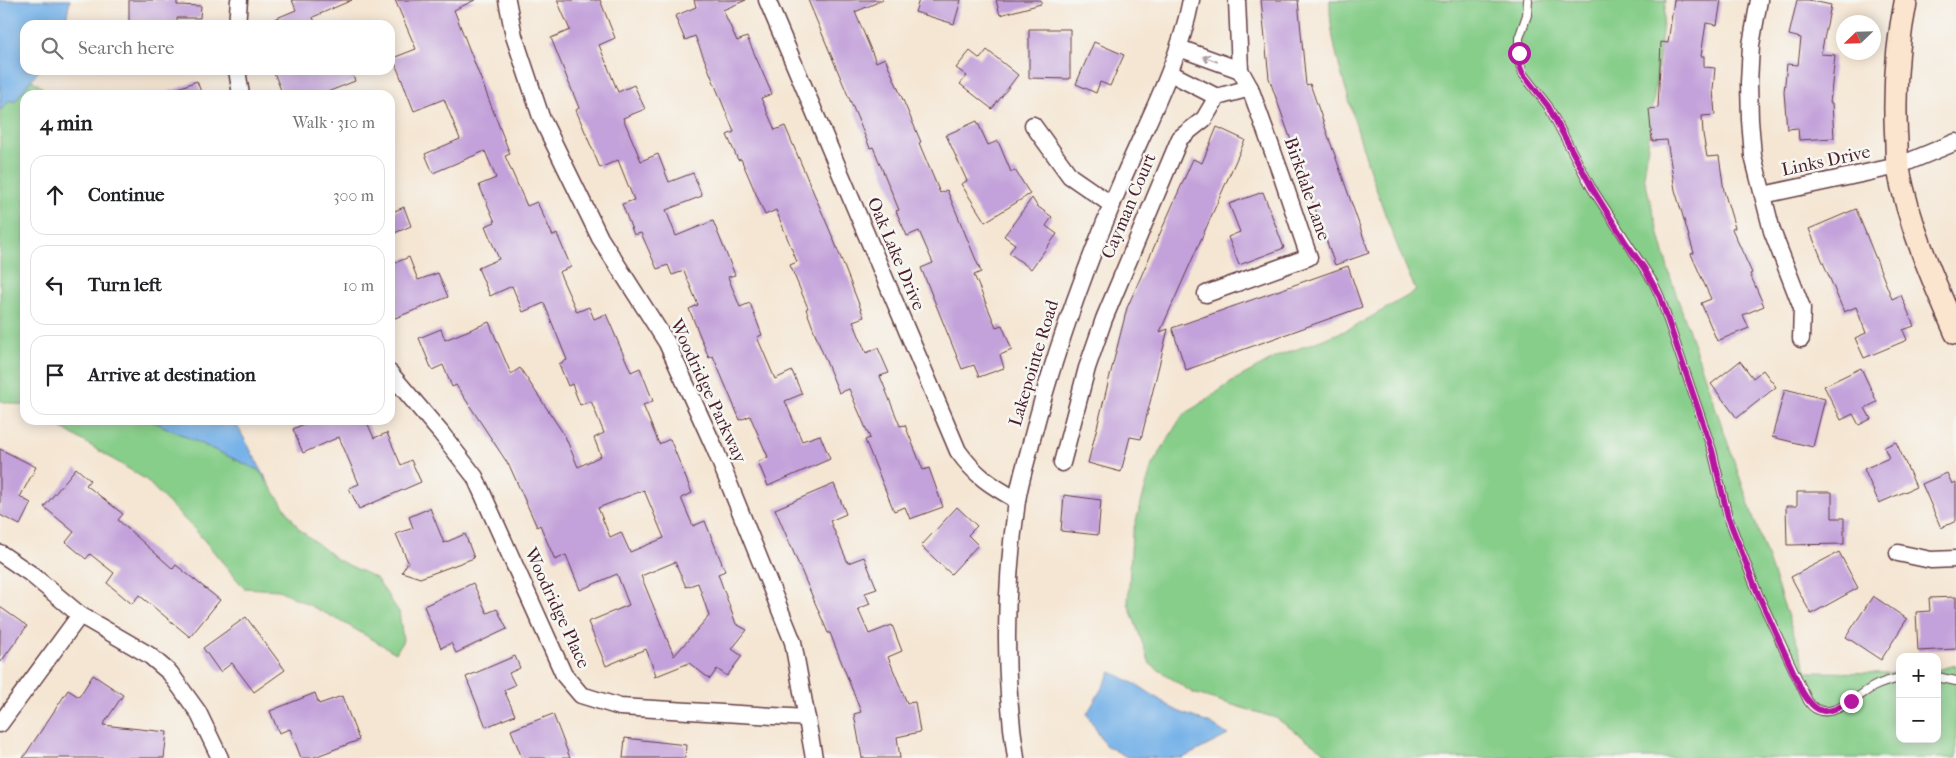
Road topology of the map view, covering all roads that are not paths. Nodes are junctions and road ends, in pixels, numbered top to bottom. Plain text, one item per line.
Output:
1 (239, 0) edge
2 (507, 0) edge
3 (767, 0) edge
4 (1190, 0) edge
5 (1237, 0) edge
6 (1528, 0) edge
7 (1759, 0) edge
8 (1906, 0) edge
9 (237, 20) edge
10 (1179, 48) junction
11 (1240, 70) junction
12 (1170, 73) junction
13 (238, 75) edge
14 (1250, 88) junction
15 (240, 90) edge
16 (1217, 97) junction
17 (1033, 125) dead end
18 (1956, 142) edge
19 (1898, 166) junction
20 (1763, 195) junction
21 (1112, 205) junction
22 (1206, 294) dead end
23 (1956, 333) edge
24 (1801, 339) dead end
25 (395, 379) edge
26 (1062, 463) dead end
27 (1017, 500) junction
28 (0, 553) edge
29 (1898, 553) dead end
30 (1956, 559) edge
31 (80, 616) junction
32 (1896, 679) edge
33 (1941, 679) edge
34 (1956, 681) edge
35 (807, 718) junction
36 (0, 724) edge
37 (220, 758) edge
38 (814, 758) edge
39 (1016, 758) edge

1 - 9 street
2 - 35 street, Woodridge Parkway
3 - 27 street, Oak Lake Drive
4 - 10 street, Lakepointe Road
5 - 11 street
6 - 32 lane
7 - 20 street
8 - 19 street
11 -> 10 street
10 - 12 street, Lakepointe Road
11 - 14 street
12 - 16 street
12 - 21 street, Lakepointe Road
13 - 15 street
14 - 16 street
14 - 22 street, Birkdale Lane
16 - 26 street, Cayman Court
17 - 21 street
18 - 19 street, Links Drive
19 - 20 street, Links Drive
19 - 23 street
20 - 24 street
21 - 27 street, Lakepointe Road
25 - 35 street, Woodridge Place
27 - 39 street, Lakepointe Road
28 - 31 street
29 - 30 street
31 - 36 street
31 - 37 street
33 - 34 lane
35 - 38 street, Woodridge Parkway

